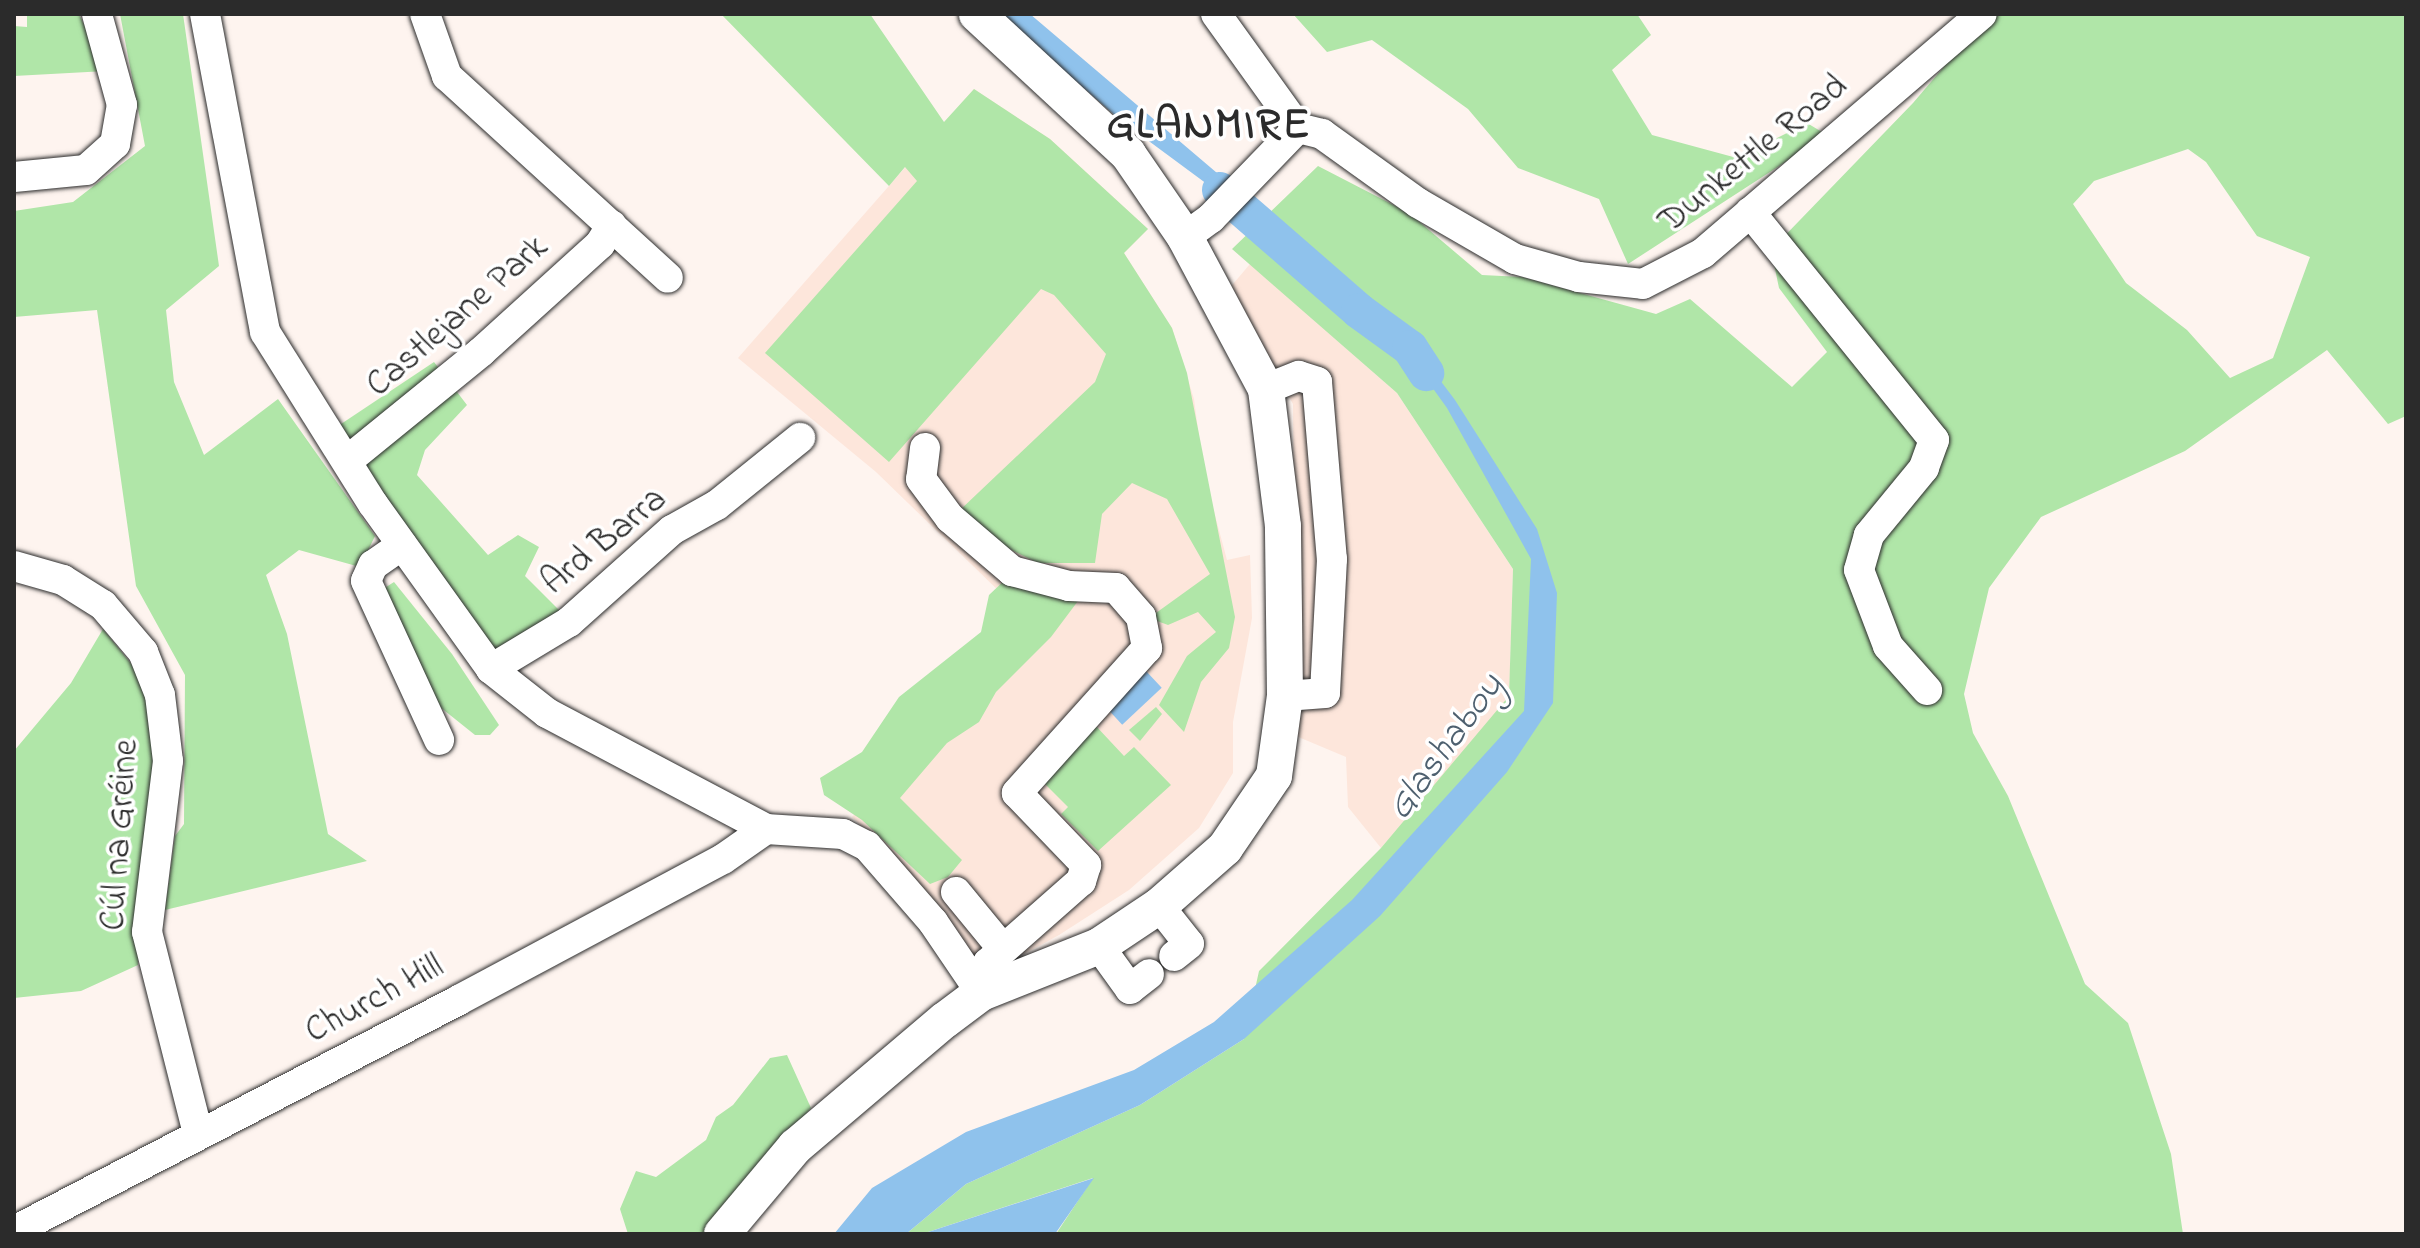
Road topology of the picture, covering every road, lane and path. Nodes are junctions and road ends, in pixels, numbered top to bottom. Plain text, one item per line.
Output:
1 (97, 14) edge
2 (205, 14) edge
3 (425, 14) edge
4 (977, 14) edge
5 (1982, 14) edge
6 (1225, 21) edge
7 (1292, 131) junction
8 (14, 177) edge
9 (1750, 212) junction
10 (612, 225) junction
11 (1198, 227) junction
12 (668, 278) dead end
13 (1266, 389) junction
14 (800, 438) dead end
15 (925, 448) dead end
16 (347, 461) junction
17 (402, 545) junction
18 (14, 566) edge
19 (491, 669) junction
20 (1927, 690) dead end
21 (1285, 696) junction
22 (439, 740) dead end
23 (766, 829) junction
24 (956, 892) dead end
25 (1159, 906) junction
26 (1099, 946) junction
27 (1002, 948) junction
28 (1174, 956) dead end
29 (1149, 974) dead end
30 (981, 993) junction
31 (198, 1133) junction
32 (14, 1231) edge
33 (722, 1234) edge

1 - 8 street
2 - 16 street
3 - 10 street
4 - 11 main road
5 - 9 street, Dunkettle Road
6 - 7 street
7 - 9 street, Dunkettle Road
7 - 11 street
9 - 20 street
10 - 12 street
10 - 16 street, Castlejane Park
11 - 13 main road
13 - 21 main road
13 - 21 street
14 - 19 street, Ard Barra
15 - 27 street
16 - 17 street
17 - 19 street
17 - 22 street
18 - 31 street, Cúl na Gréine
19 - 23 street
21 - 25 main road
23 - 30 street
23 - 31 street, Church Hill
24 - 27 street
25 - 26 main road
25 - 28 street
26 - 29 street
26 - 30 main road
27 - 30 street
30 - 33 main road
31 - 32 street, Church Hill

